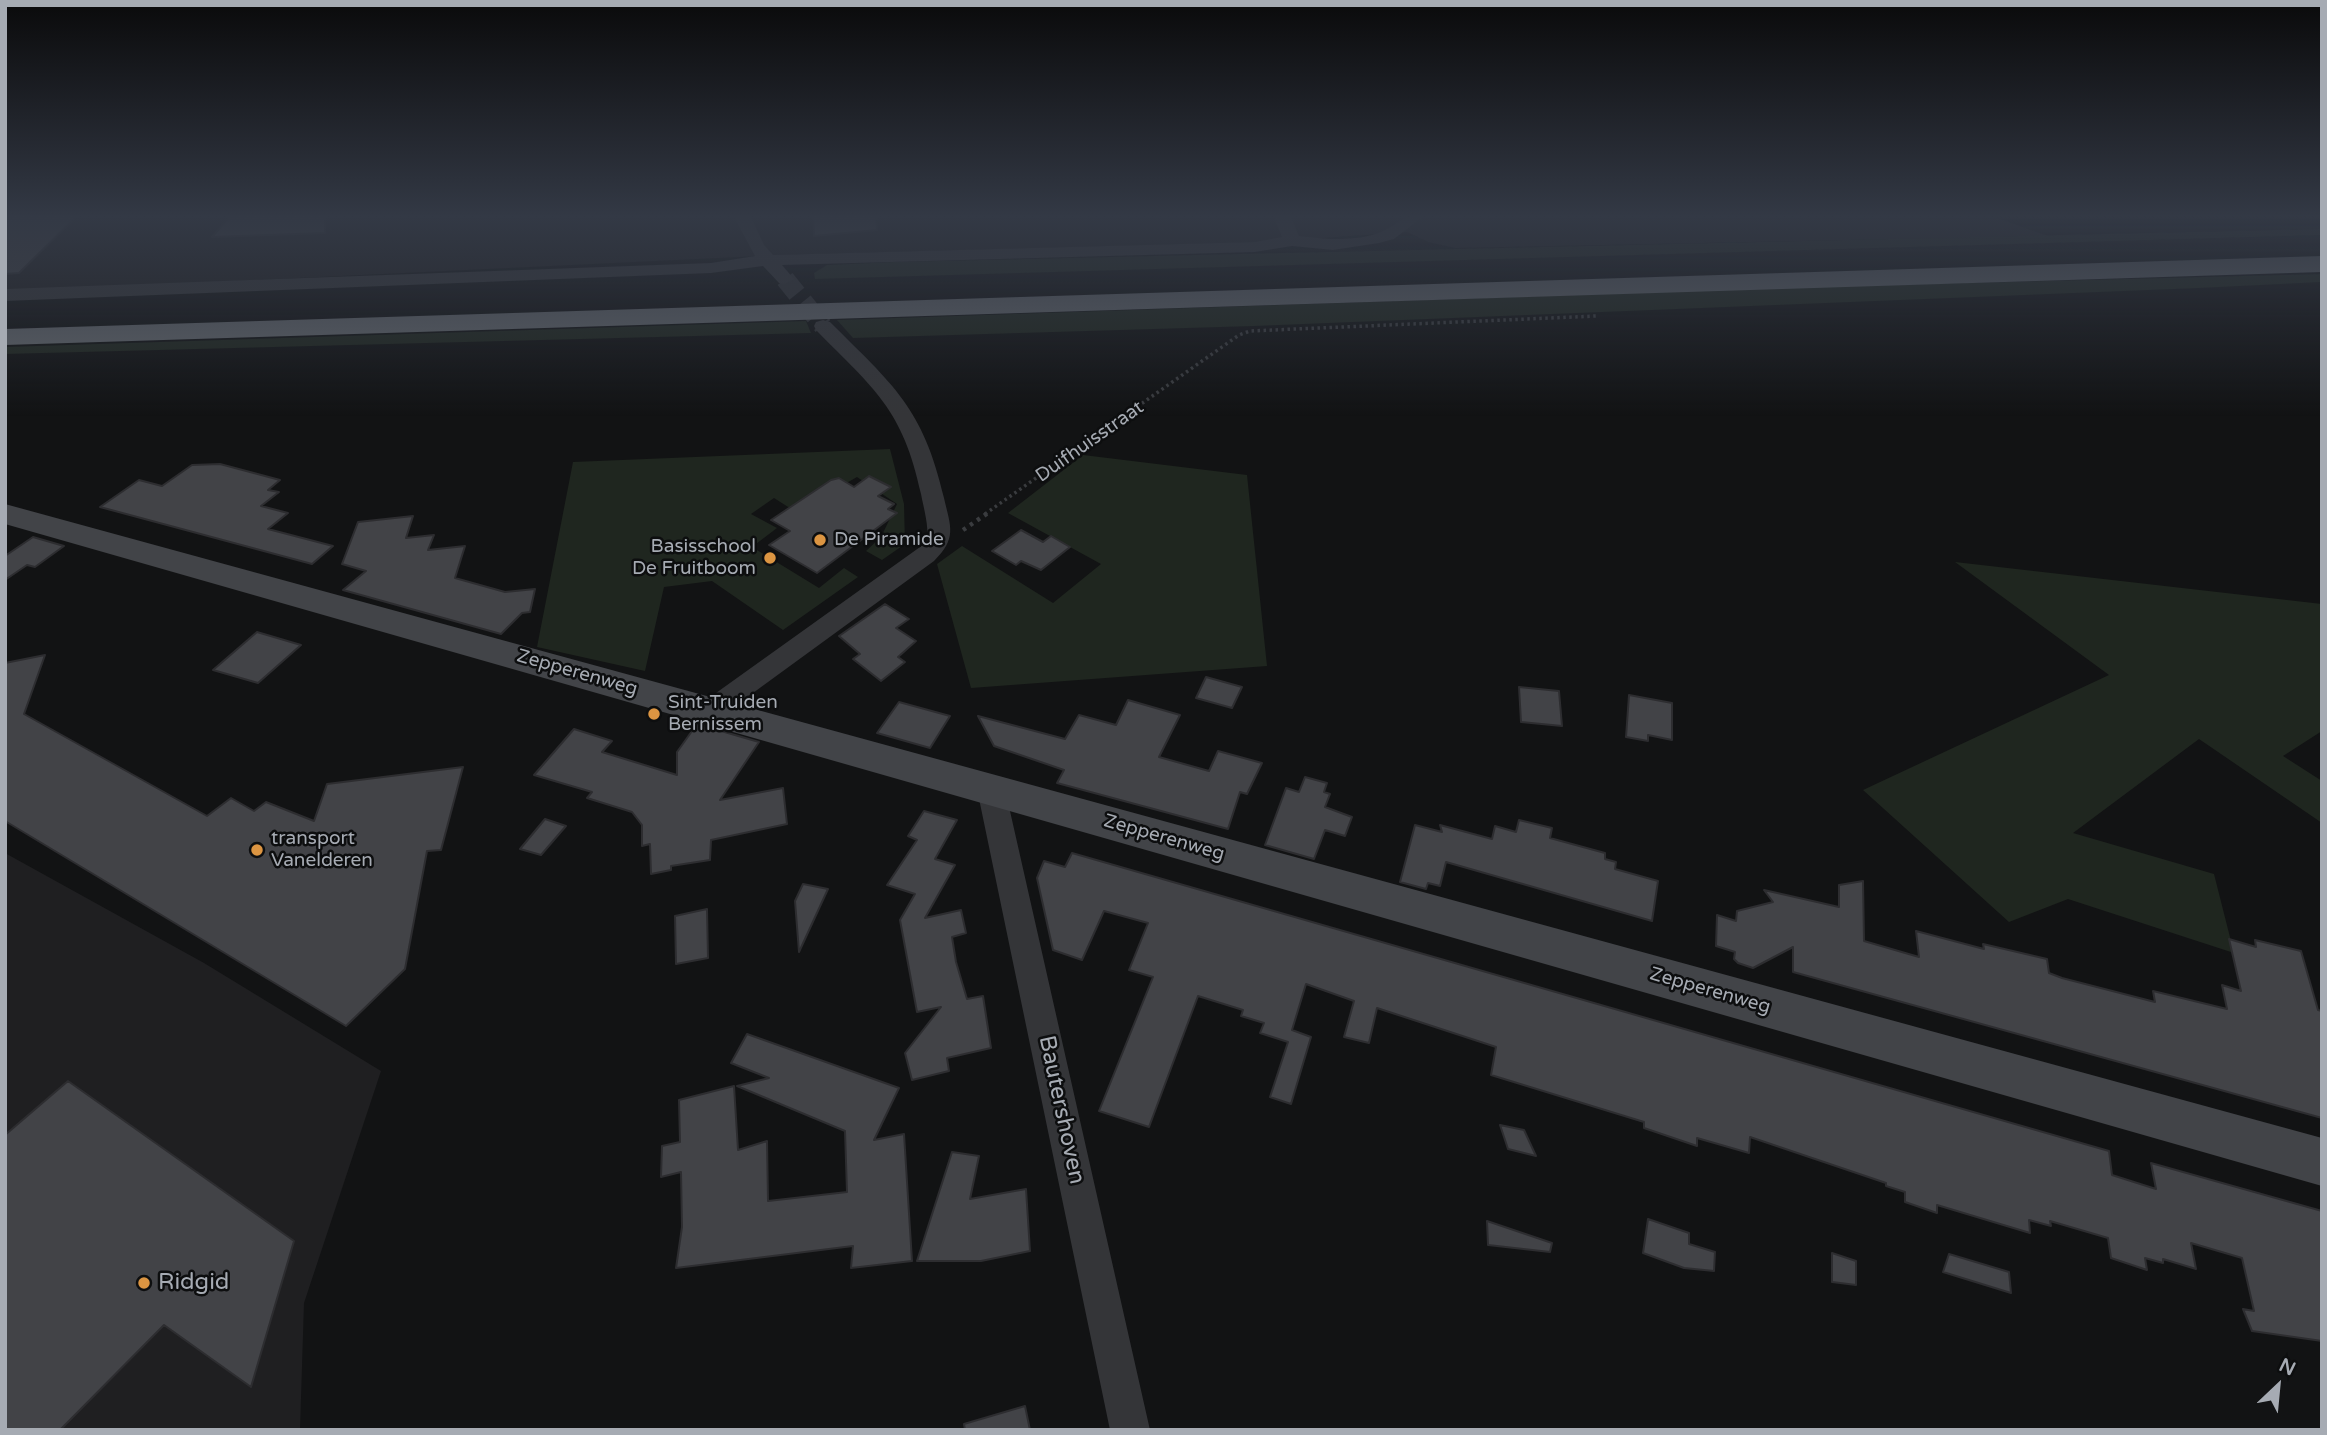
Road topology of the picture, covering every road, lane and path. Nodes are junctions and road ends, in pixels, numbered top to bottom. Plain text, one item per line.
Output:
1 (346, 282) edge
2 (1116, 282) edge
3 (1752, 282) edge
4 (5, 295) edge
5 (5, 316) edge
6 (1596, 316) dead end
7 (824, 326) tunnel mouth
8 (5, 337) edge
9 (5, 514) edge
10 (938, 544) junction
11 (710, 710) junction
12 (991, 789) junction
13 (2322, 1162) edge
14 (1130, 1430) edge

1 - 4 street
2 - 5 highway
3 - 8 highway
6 - 10 path, Duifhuisstraat
7 - 10 street
9 - 11 street, Zepperenweg
10 - 11 street
11 - 12 street, Zepperenweg
12 - 13 street, Zepperenweg
12 - 14 street, Bautershoven

